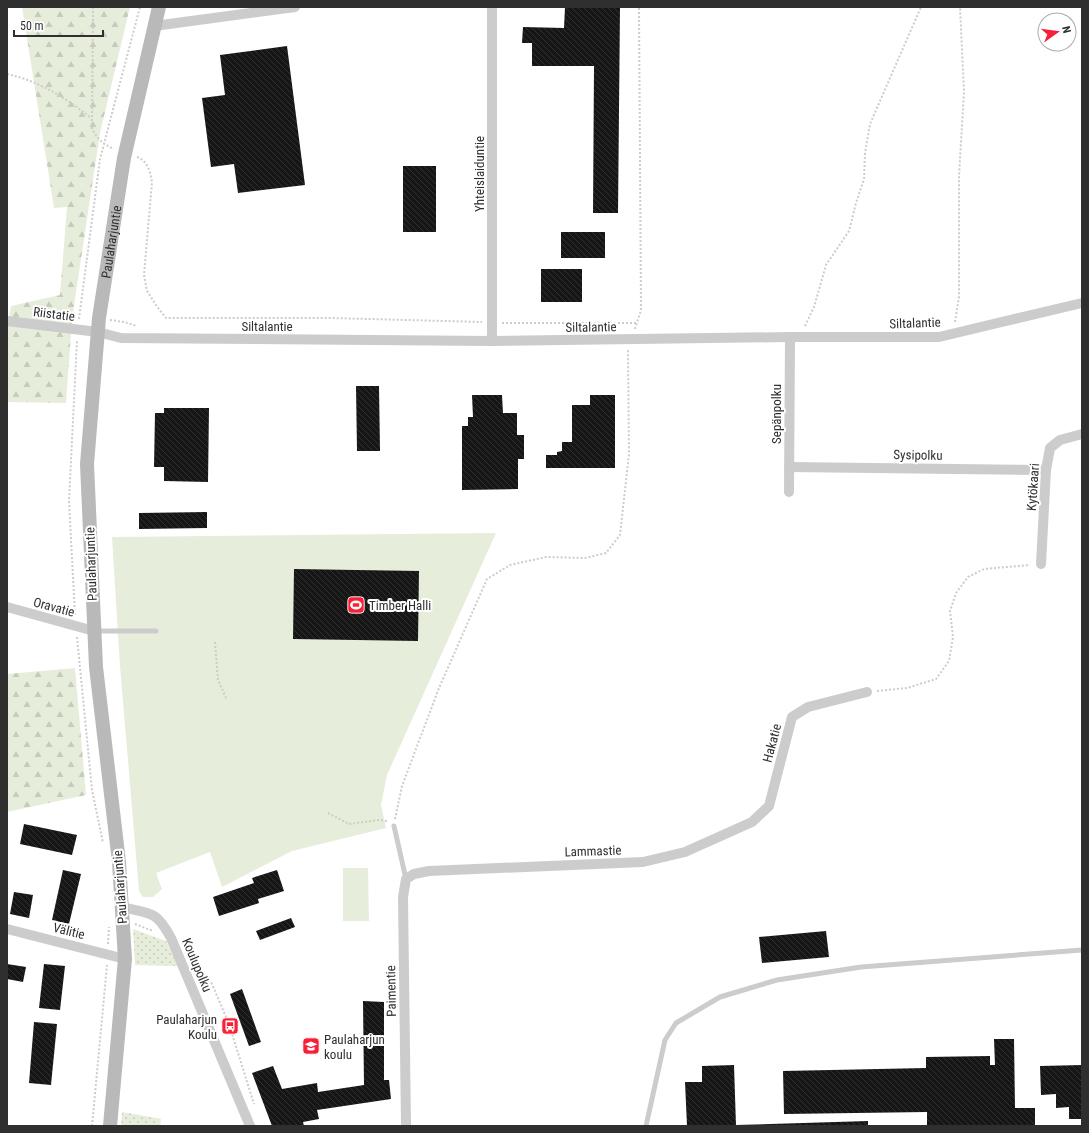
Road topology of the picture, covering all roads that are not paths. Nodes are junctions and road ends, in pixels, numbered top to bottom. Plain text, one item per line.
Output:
1 (158, 7) edge
2 (296, 7) edge
3 (492, 7) edge
4 (154, 26) junction
5 (1082, 303) edge
6 (7, 321) edge
7 (98, 325) junction
8 (790, 337) junction
9 (492, 341) junction
10 (1082, 434) edge
11 (789, 467) junction
12 (1046, 470) junction
13 (789, 492) dead end
14 (1041, 564) road end
15 (7, 607) edge
16 (94, 631) junction
17 (156, 631) dead end
18 (867, 692) road end
19 (769, 806) joint
20 (394, 826) road end
21 (406, 879) junction
22 (122, 907) junction
23 (7, 929) edge
24 (1082, 950) edge
25 (125, 959) junction
26 (110, 1126) edge
27 (250, 1126) edge
28 (406, 1126) edge
29 (646, 1126) edge

1 - 4 main road, Paulaharjuntie
2 - 4 street
3 - 9 street, Yhteislaiduntie
4 - 7 main road, Paulaharjuntie
5 - 8 street, Siltalantie
6 - 7 street, Riistatie
7 - 9 street, Siltalantie
7 - 16 main road, Paulaharjuntie
8 - 9 street, Siltalantie
8 - 11 street, Sepänpolku
10 - 12 street, Kytökaari
11 - 12 street, Sysipolku
11 - 13 street, Sepänpolku
12 - 14 street, Kytökaari
15 - 16 street, Oravatie
16 - 17 lane
16 - 22 main road, Paulaharjuntie
18 - 19 street, Hakatie
19 - 21 street, Lammastie
20 - 21 lane
21 - 28 street, Paimentie
22 - 25 main road, Paulaharjuntie
22 - 27 street, Koulupolku
23 - 25 street, Välitie
24 - 29 lane
25 - 26 main road, Paulaharjuntie

